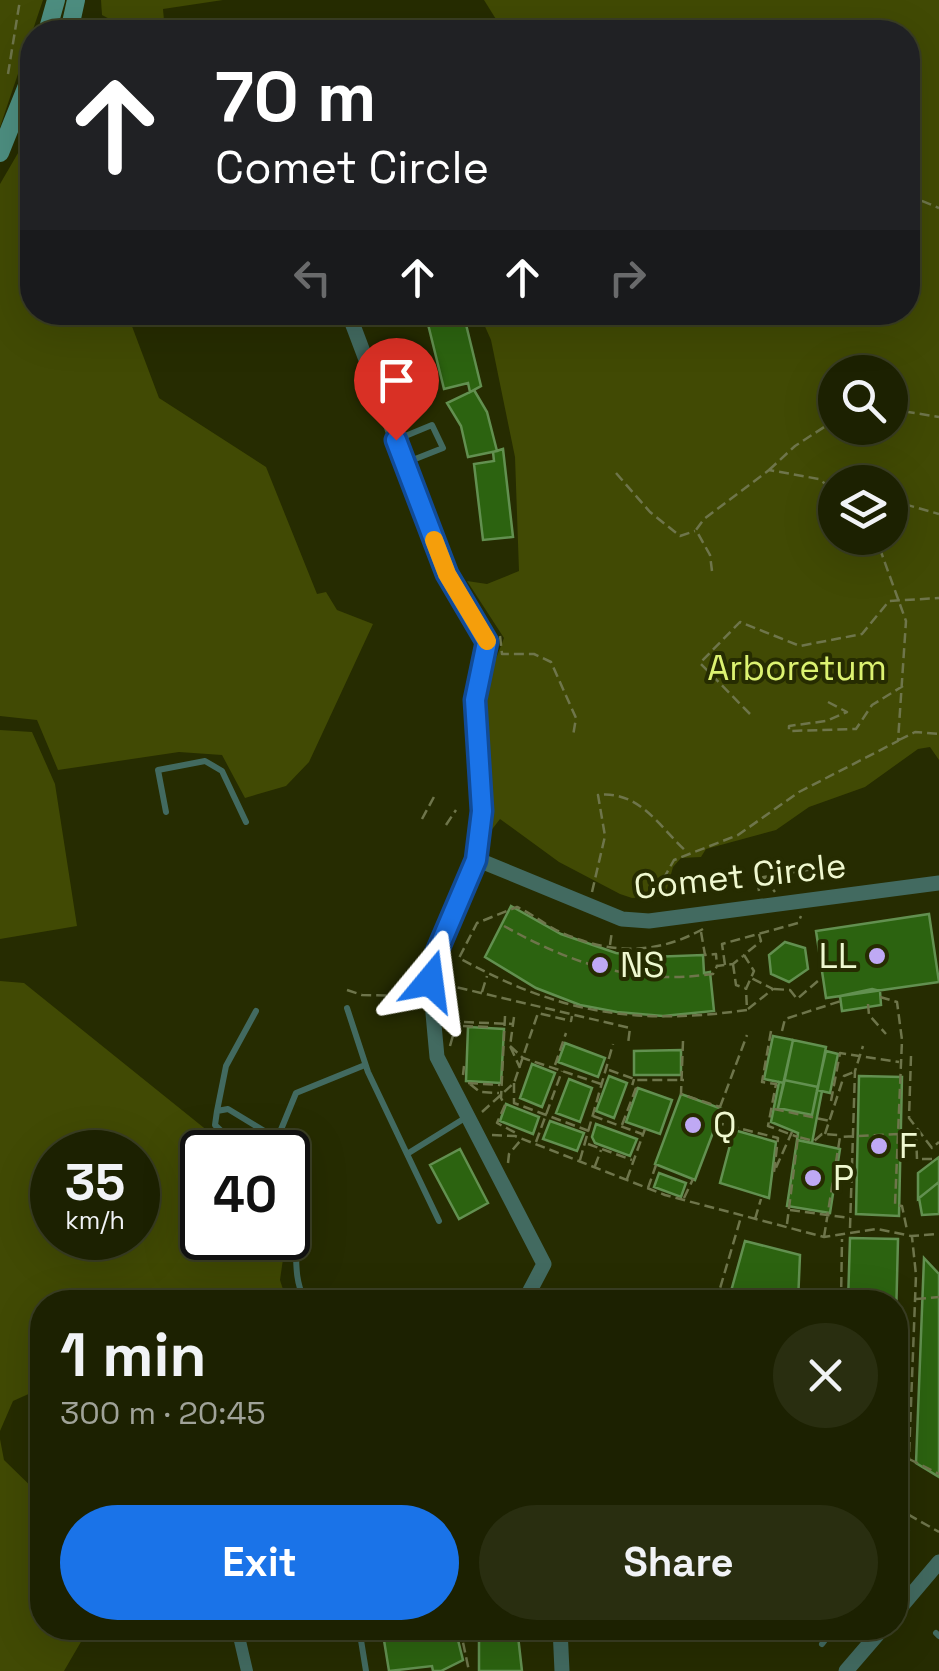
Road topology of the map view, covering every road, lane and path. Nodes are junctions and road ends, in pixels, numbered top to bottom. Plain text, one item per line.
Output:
1 (20, 0) edge
2 (0, 76) edge
3 (20, 104) edge
4 (20, 132) edge
5 (0, 155) edge
6 (353, 325) edge
7 (908, 412) edge
8 (939, 417) edge
9 (818, 433) edge
10 (396, 440) junction
11 (404, 463) junction
12 (770, 470) junction
13 (616, 473) dead end
14 (818, 482) edge
15 (908, 505) edge
16 (939, 514) edge
17 (696, 530) junction
18 (883, 555) edge
19 (712, 570) dead end
20 (939, 598) edge
21 (900, 600) junction
22 (497, 629) dead end
23 (904, 685) junction
24 (828, 702) dead end
25 (750, 714) dead end
26 (939, 734) edge
27 (573, 736) dead end
28 (898, 741) junction
29 (434, 794) dead end
30 (456, 810) dead end
31 (166, 812) dead end
32 (422, 819) dead end
33 (246, 822) dead end
34 (446, 825) dead end
35 (689, 853) junction
36 (476, 860) junction
37 (763, 877) junction
38 (939, 883) edge
39 (829, 890) dead end
40 (665, 892) dead end
41 (779, 897) dead end
42 (590, 898) dead end
43 (760, 900) dead end
44 (801, 915) dead end
45 (504, 926) dead end
46 (612, 931) dead end
47 (759, 934) junction
48 (610, 945) dead end
49 (744, 955) junction
50 (733, 964) junction
51 (717, 966) junction
52 (725, 966) junction
53 (488, 974) junction
54 (752, 978) junction
55 (819, 980) dead end
56 (439, 984) dead end
57 (773, 988) junction
58 (746, 989) junction
59 (346, 990) dead end
60 (482, 994) junction
61 (402, 996) dead end
62 (880, 997) dead end
63 (841, 1002) dead end
64 (868, 1004) dead end
65 (346, 1008) dead end
66 (592, 1010) junction
67 (747, 1010) junction
68 (256, 1011) dead end
69 (572, 1014) junction
70 (506, 1016) dead end
71 (514, 1017) dead end
72 (590, 1019) junction
73 (505, 1023) junction
74 (513, 1024) junction
75 (463, 1026) junction
76 (488, 1027) dead end
77 (771, 1031) dead end
78 (782, 1031) dead end
79 (566, 1034) dead end
80 (886, 1034) dead end
81 (746, 1035) dead end
82 (683, 1041) dead end
83 (614, 1044) dead end
84 (628, 1044) dead end
85 (510, 1046) junction
86 (863, 1046) dead end
87 (445, 1049) dead end
88 (859, 1056) junction
89 (911, 1056) dead end
90 (524, 1058) junction
91 (902, 1063) junction
92 (365, 1065) junction
93 (464, 1066) dead end
94 (520, 1068) junction
95 (554, 1068) junction
96 (608, 1070) junction
97 (562, 1071) junction
98 (855, 1071) junction
99 (634, 1079) junction
100 (684, 1080) junction
101 (470, 1083) junction
102 (514, 1083) junction
103 (602, 1085) junction
104 (502, 1086) junction
105 (501, 1096) junction
106 (821, 1100) dead end
107 (834, 1102) junction
108 (514, 1103) junction
109 (771, 1109) junction
110 (217, 1112) junction
111 (592, 1115) junction
112 (471, 1116) junction
113 (545, 1116) junction
114 (714, 1122) dead end
115 (831, 1122) junction
116 (621, 1126) junction
117 (768, 1126) junction
118 (915, 1127) junction
119 (219, 1130) edge
120 (591, 1132) junction
121 (792, 1132) junction
122 (897, 1133) junction
123 (916, 1133) junction
124 (486, 1134) dead end
125 (824, 1134) junction
126 (765, 1135) junction
127 (842, 1135) junction
128 (853, 1135) junction
129 (515, 1136) junction
130 (798, 1137) junction
131 (522, 1138) junction
132 (586, 1143) junction
133 (938, 1143) edge
134 (536, 1144) junction
135 (601, 1149) junction
136 (407, 1154) junction
137 (939, 1154) edge
138 (935, 1160) dead end
139 (633, 1161) junction
140 (580, 1162) junction
141 (656, 1165) dead end
142 (594, 1167) junction
143 (507, 1175) dead end
144 (693, 1179) dead end
145 (626, 1180) junction
146 (648, 1189) junction
147 (761, 1198) dead end
148 (684, 1200) junction
149 (788, 1210) junction
150 (828, 1215) junction
151 (741, 1216) junction
152 (850, 1218) junction
153 (754, 1220) junction
154 (439, 1221) dead end
155 (786, 1226) junction
156 (850, 1230) junction
157 (907, 1231) junction
158 (939, 1234) edge
159 (912, 1236) junction
160 (824, 1237) junction
161 (842, 1237) junction
162 (295, 1260) edge
163 (300, 1290) edge
164 (530, 1290) edge
165 (719, 1290) edge
166 (841, 1290) edge
167 (939, 1296) edge
168 (915, 1300) junction
169 (909, 1459) junction
170 (939, 1474) edge
171 (908, 1482) dead end
172 (908, 1514) edge
173 (939, 1532) edge
174 (939, 1562) edge
175 (908, 1599) edge
176 (240, 1640) edge
177 (361, 1640) edge
178 (463, 1640) edge
179 (561, 1640) edge
180 (825, 1640) edge
181 (873, 1640) edge
182 (822, 1644) dead end
183 (246, 1671) edge
184 (366, 1671) edge
185 (469, 1671) edge
186 (562, 1671) edge
187 (846, 1671) edge

1 - 2 path
3 - 5 main road
4 - 5 main road
6 - 10 street
7 - 8 path
9 - 12 path
10 - 11 street
10 - 11 lane
11 - 36 street
12 - 14 path
12 - 17 path
13 - 17 path
15 - 16 path
17 - 19 path
18 - 21 path
20 - 21 path
21 - 23 path
21 - 25 path
22 - 27 path
23 - 24 path
23 - 28 path
26 - 28 path
28 - 35 path
29 - 32 path
30 - 34 path
31 - 33 lane
35 - 40 path
35 - 42 path
36 - 38 street, Comet Circle
36 - 112 street
37 - 39 path
37 - 41 path
37 - 43 path
44 - 47 path
45 - 51 path
46 - 48 path
47 - 49 path
47 - 52 path
49 - 50 path
49 - 54 path
50 - 52 path
50 - 58 path
51 - 52 path
51 - 53 path
53 - 60 path
53 - 66 path
54 - 57 path
54 - 58 path
55 - 57 path
56 - 60 path
57 - 67 path
58 - 67 path
59 - 61 path
60 - 69 path
62 - 91 path
63 - 78 path
64 - 80 path
65 - 92 lane
66 - 67 path
66 - 72 path
68 - 110 lane
69 - 72 path
69 - 90 path
70 - 73 path
71 - 74 path
72 - 84 path
73 - 74 path
73 - 75 path
73 - 104 path
74 - 85 path
75 - 76 path
75 - 87 path
77 - 109 path
79 - 95 path
81 - 100 path
82 - 100 path
83 - 96 path
85 - 90 path
85 - 94 path
86 - 88 path
88 - 91 path
88 - 98 path
88 - 107 path
89 - 118 path
90 - 94 path
90 - 95 path
91 - 122 path
92 - 110 lane
92 - 136 lane
93 - 101 path
94 - 102 path
95 - 97 path
96 - 99 path
96 - 103 path
97 - 103 path
97 - 113 path
98 - 107 path
98 - 128 path
99 - 100 path
99 - 116 path
101 - 104 path
101 - 105 path
102 - 105 path
102 - 108 path
103 - 111 path
104 - 105 path
105 - 108 path
105 - 112 path
105 - 129 path
106 - 107 path
107 - 115 path
108 - 113 path
109 - 115 path
109 - 117 path
110 - 119 lane
111 - 116 path
111 - 120 path
112 - 136 lane
112 - 164 street
113 - 120 path
113 - 134 path
114 - 126 path
115 - 125 path
116 - 139 path
117 - 121 path
117 - 126 path
118 - 123 path
118 - 133 path
120 - 132 path
121 - 126 path
121 - 130 path
122 - 123 path
122 - 128 path
122 - 157 path
123 - 138 path
124 - 129 path
125 - 127 path
125 - 130 path
127 - 128 path
127 - 150 path
128 - 152 path
129 - 131 path
130 - 149 path
131 - 134 path
131 - 143 path
132 - 135 path
132 - 140 path
133 - 137 path
134 - 140 path
135 - 139 path
135 - 142 path
136 - 154 lane
139 - 145 path
140 - 142 path
141 - 146 path
142 - 145 path
144 - 148 path
145 - 146 path
146 - 148 path
147 - 153 path
148 - 151 path
149 - 150 path
149 - 155 path
150 - 152 path
150 - 160 path
151 - 153 path
151 - 165 path
152 - 156 path
153 - 155 path
155 - 160 path
156 - 157 path
156 - 161 path
157 - 159 path
158 - 159 path
159 - 168 path
160 - 161 path
161 - 166 path
162 - 163 lane
167 - 168 path
168 - 169 path
169 - 170 path
169 - 171 path
172 - 173 path
174 - 175 street
176 - 183 street
177 - 184 lane
178 - 185 path
179 - 186 street
180 - 182 lane
181 - 187 street

